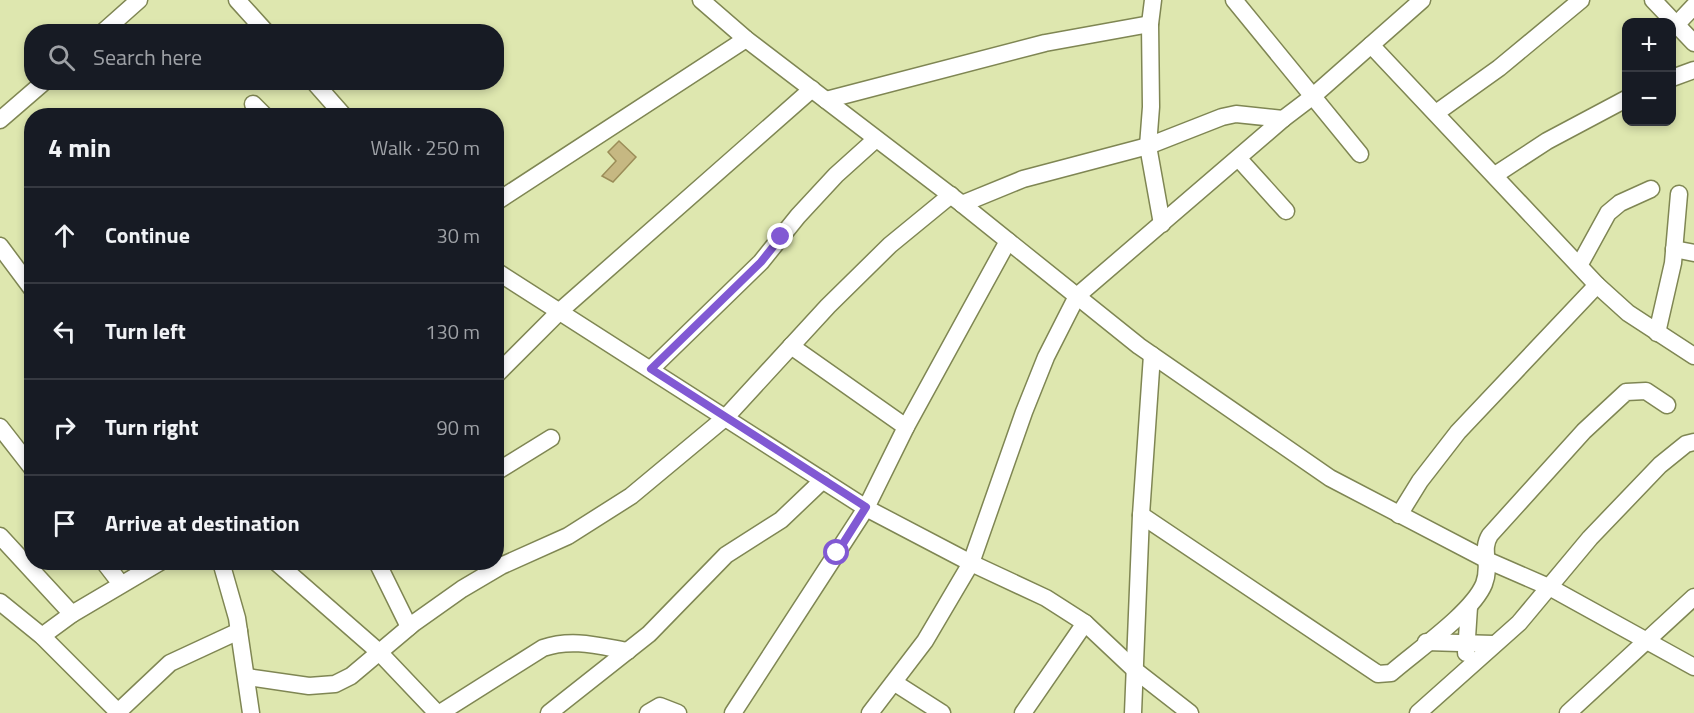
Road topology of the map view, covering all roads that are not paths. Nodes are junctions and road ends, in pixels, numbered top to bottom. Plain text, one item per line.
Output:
1 (139, 0) edge
2 (237, 0) edge
3 (700, 0) edge
4 (1153, 0) edge
5 (1422, 0) edge
6 (1581, 0) edge
7 (1653, 0) edge
8 (1237, 1) edge
9 (1694, 6) edge
10 (1670, 18) edge
11 (112, 24) edge
12 (259, 24) edge
13 (1150, 24) junction
14 (1676, 25) joint
15 (746, 39) junction
16 (1694, 43) edge
17 (1371, 45) junction
18 (1694, 70) edge
19 (1676, 76) edge
20 (812, 89) junction
21 (35, 90) edge
22 (321, 90) edge
23 (1312, 98) junction
24 (826, 100) junction
25 (1622, 101) edge
26 (337, 108) edge
27 (1436, 113) junction
28 (1283, 119) junction
29 (0, 120) edge
30 (876, 139) junction
31 (1148, 146) junction
32 (1360, 154) dead end
33 (1239, 159) junction
34 (1495, 175) junction
35 (1651, 189) dead end
36 (1678, 194) dead end
37 (504, 197) edge
38 (956, 200) junction
39 (1286, 210) dead end
40 (1162, 224) junction
41 (1008, 241) junction
42 (0, 246) edge
43 (1674, 249) junction
44 (1694, 253) edge
45 (1580, 264) junction
46 (504, 276) edge
47 (24, 278) edge
48 (1597, 285) junction
49 (1077, 296) junction
50 (560, 311) junction
51 (1657, 333) junction
52 (791, 346) junction
53 (1152, 355) junction
54 (1694, 356) edge
55 (504, 367) edge
56 (651, 369) junction
57 (1667, 405) dead end
58 (726, 417) junction
59 (0, 427) edge
60 (906, 427) junction
61 (551, 438) dead end
62 (1694, 442) edge
63 (24, 458) edge
64 (504, 467) edge
65 (823, 480) junction
66 (866, 507) junction
67 (1141, 515) junction
68 (1399, 515) junction
69 (0, 536) edge
70 (1489, 561) junction
71 (24, 562) edge
72 (971, 563) junction
73 (504, 565) edge
74 (31, 570) edge
75 (110, 570) edge
76 (145, 570) edge
77 (223, 570) edge
78 (285, 570) edge
79 (381, 570) edge
80 (494, 570) edge
81 (121, 584) junction
82 (1551, 588) junction
83 (1694, 597) edge
84 (0, 602) edge
85 (1469, 607) junction
86 (72, 614) junction
87 (1085, 622) junction
88 (409, 627) junction
89 (239, 632) junction
90 (42, 636) junction
91 (1648, 640) junction
92 (1426, 642) junction
93 (1467, 643) junction
94 (1493, 644) junction
95 (628, 651) junction
96 (378, 652) junction
97 (1694, 666) edge
98 (1464, 669) junction
99 (1136, 671) junction
100 (247, 677) junction
101 (895, 683) junction
102 (118, 713) edge
103 (251, 713) edge
104 (438, 713) edge
105 (549, 713) edge
106 (648, 713) edge
107 (678, 713) edge
108 (733, 713) edge
109 (870, 713) edge
110 (942, 713) edge
111 (1023, 713) edge
112 (1133, 713) edge
113 (1190, 713) edge
114 (1418, 713) edge
115 (1568, 713) edge

1 - 11 street
2 - 12 street
3 - 15 street
4 - 13 street
5 - 17 street
6 - 27 street
7 - 10 street
8 - 23 street
9 - 14 street
13 - 24 street
13 - 31 street
14 - 16 street
15 - 20 street
15 - 37 street
17 - 23 street
17 - 27 street
18 - 19 street
20 - 24 street
20 - 50 street
21 - 29 street
22 - 26 street
23 - 28 street
23 - 32 street
24 - 30 street
25 - 34 street
27 - 34 street
28 - 31 street
28 - 33 street
30 - 38 street
30 - 56 street
31 - 38 street
31 - 40 street
33 - 39 street
33 - 40 street
34 - 45 street
35 - 45 street
36 - 43 street
38 - 41 street
38 - 52 street
40 - 49 street
41 - 49 street
41 - 60 street
42 - 47 street
43 - 44 street
43 - 51 street
45 - 48 street
46 - 50 street
48 - 51 street
48 - 68 street
49 - 53 street
49 - 72 street
50 - 55 street
50 - 56 street
51 - 54 street
52 - 58 street
52 - 60 street
53 - 67 street
53 - 68 street
56 - 58 street
57 - 70 street
58 - 65 street
58 - 73 street
59 - 63 street
60 - 66 street
61 - 64 street
62 - 82 street
65 - 66 street
65 - 95 street
66 - 72 street
66 - 108 street
67 - 92 street
67 - 99 street
68 - 70 street
69 - 71 street
70 - 82 street
70 - 85 street
72 - 87 street
72 - 101 street
74 - 86 street
75 - 81 street
76 - 81 street
77 - 89 street
78 - 96 street
79 - 88 street
80 - 88 street
81 - 86 street
82 - 91 street
82 - 94 street
83 - 91 street
84 - 90 street
85 - 92 street
85 - 93 street
86 - 90 street
87 - 99 street
87 - 111 street
88 - 96 street
89 - 100 street
89 - 102 street
90 - 102 street
91 - 97 street
91 - 115 street
92 - 93 street
93 - 94 street
93 - 98 street
94 - 98 street
95 - 104 street
95 - 105 street
96 - 100 street
96 - 104 street
98 - 114 street
99 - 112 street
99 - 113 street
100 - 103 street
101 - 109 street
101 - 110 street
106 - 107 street

